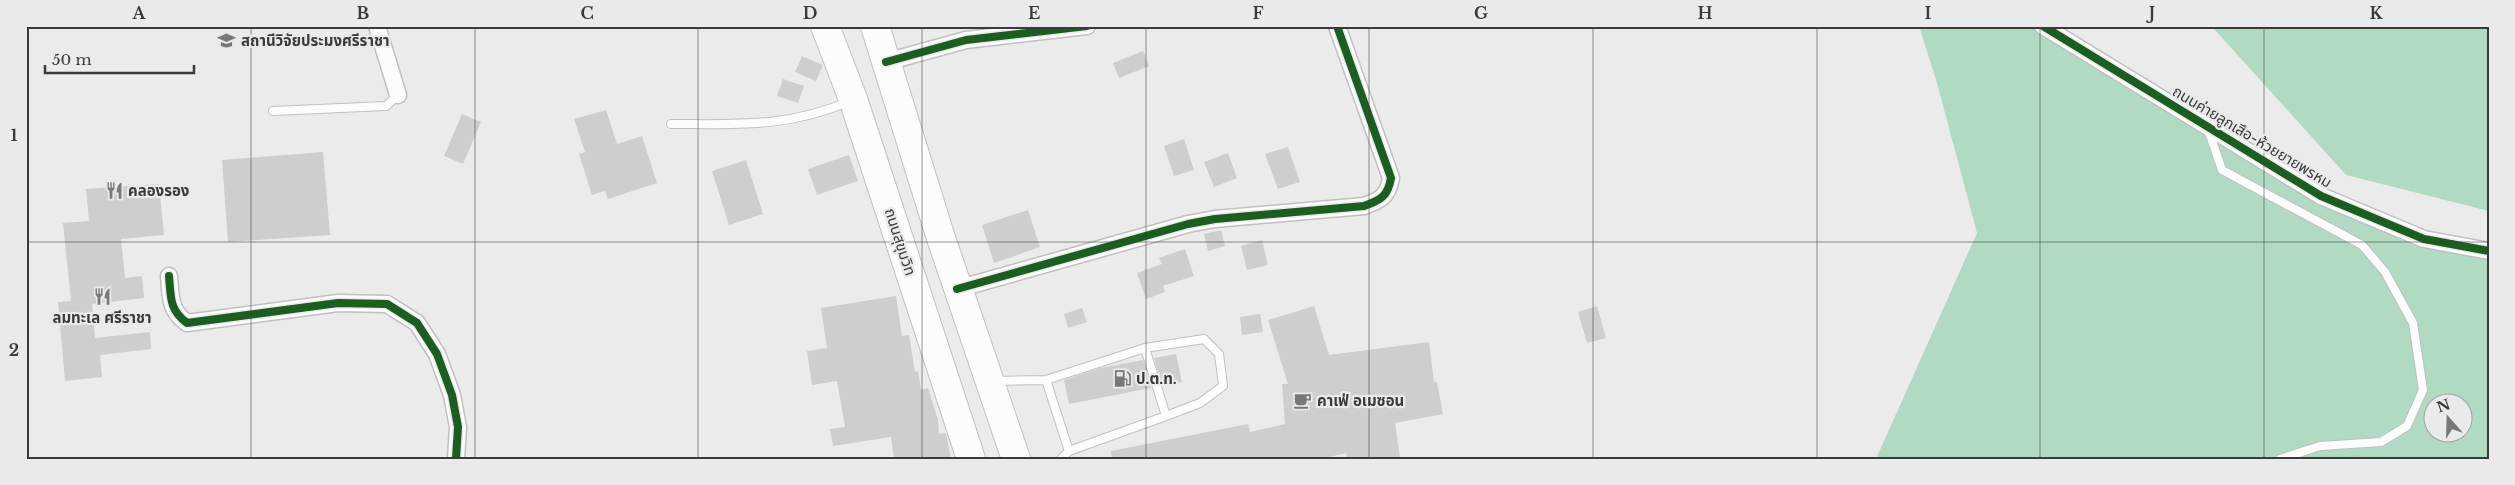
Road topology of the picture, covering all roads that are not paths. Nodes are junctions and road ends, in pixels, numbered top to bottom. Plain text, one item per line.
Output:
1 (377, 26) edge
2 (825, 26) edge
3 (875, 26) edge
4 (1088, 26) edge
5 (1337, 26) edge
6 (2044, 26) edge
7 (886, 62) junction
8 (398, 95) joint
9 (853, 99) junction
10 (273, 111) dead end
11 (670, 124) dead end
12 (2208, 127) junction
13 (2489, 250) edge
14 (169, 276) dead end
15 (957, 288) junction
16 (1145, 348) junction
17 (1046, 380) junction
18 (988, 381) junction
19 (1166, 416) junction
20 (1069, 451) junction
21 (456, 459) edge
22 (971, 459) edge
23 (1016, 459) edge
24 (1061, 459) edge
25 (2280, 459) edge

1 - 8 street
2 - 9 highway, ถนนสุขุมวิท
3 - 7 highway
4 - 7 street
5 - 15 street
6 - 12 street, ถนนค่ายลูกเสึอ-ห้วยยายพรหม
7 - 15 highway
8 - 10 lane
9 - 11 lane
9 - 22 highway, ถนนสุขุมวิท
12 - 13 street, ถนนค่ายลูกเสึอ-ห้วยยายพรหม
12 - 25 lane
14 - 21 street
15 - 18 highway
16 - 17 lane
16 - 19 lane
16 - 19 lane
17 - 18 lane
17 - 20 lane
18 - 23 highway
19 - 20 lane
20 - 24 lane

